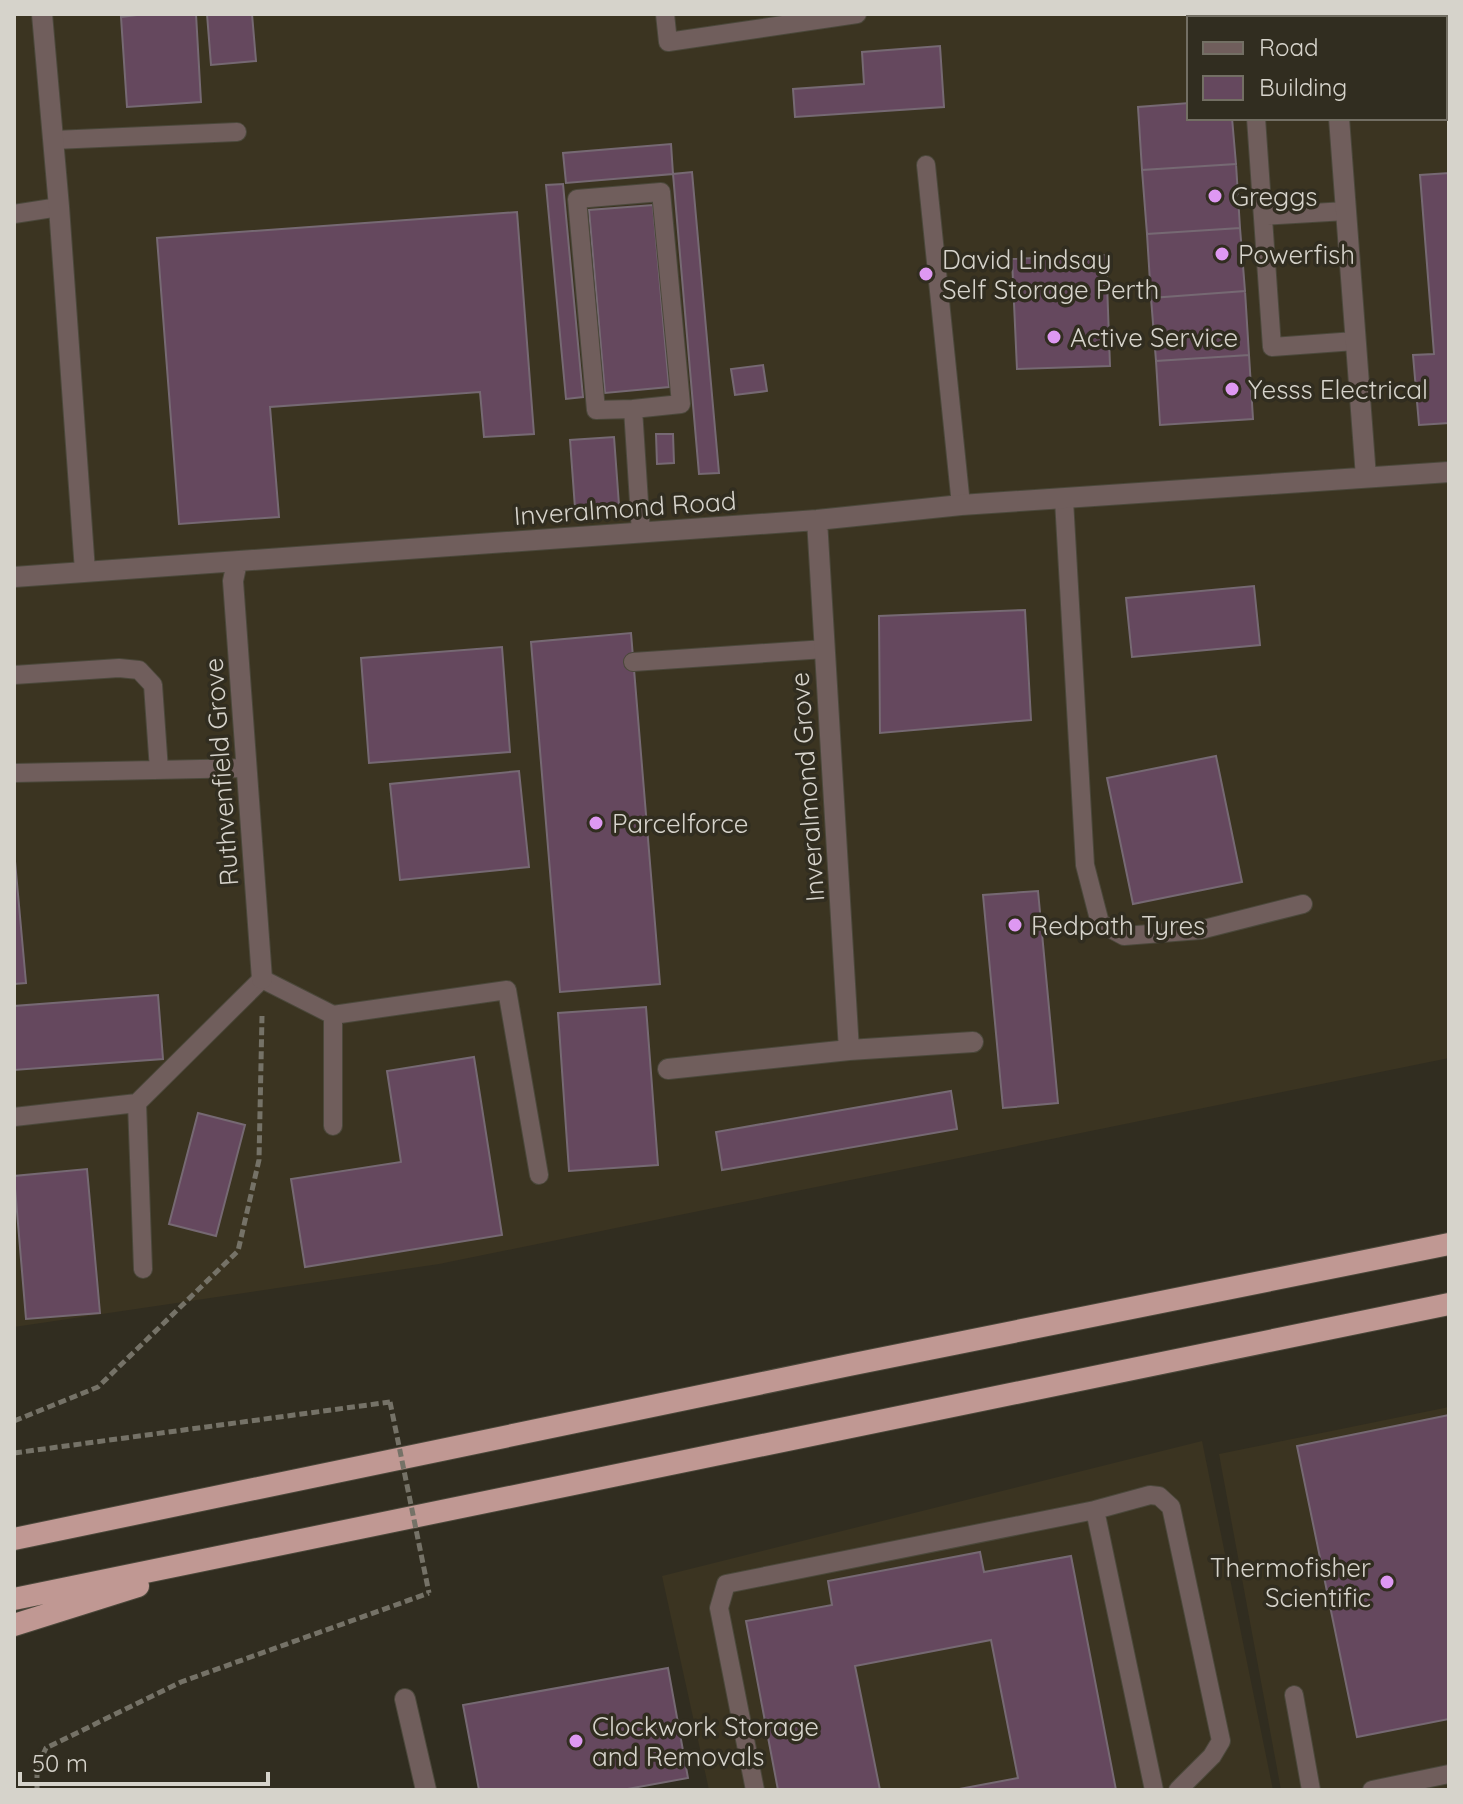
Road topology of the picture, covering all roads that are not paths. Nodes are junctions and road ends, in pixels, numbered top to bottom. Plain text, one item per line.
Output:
1 (42, 14) edge
2 (665, 14) edge
3 (857, 14) edge
4 (1256, 120) edge
5 (1339, 120) edge
6 (237, 132) dead end
7 (54, 140) junction
8 (926, 165) dead end
9 (59, 207) junction
10 (1346, 211) junction
11 (14, 214) edge
12 (1263, 216) junction
13 (1355, 341) junction
14 (633, 409) junction
15 (1449, 472) edge
16 (1366, 477) junction
17 (1064, 500) junction
18 (961, 505) junction
19 (817, 520) junction
20 (641, 533) junction
21 (237, 562) junction
22 (85, 571) junction
23 (14, 577) edge
24 (825, 649) junction
25 (633, 662) dead end
26 (14, 675) edge
27 (247, 768) junction
28 (159, 770) junction
29 (14, 773) edge
30 (1303, 904) dead end
31 (262, 979) junction
32 (333, 1015) junction
33 (973, 1042) dead end
34 (849, 1050) junction
35 (668, 1069) dead end
36 (137, 1103) junction
37 (14, 1117) edge
38 (333, 1126) dead end
39 (539, 1175) dead end
40 (1449, 1244) edge
41 (143, 1269) dead end
42 (1449, 1304) edge
43 (1095, 1510) junction
44 (14, 1539) edge
45 (265, 1546) junction
46 (14, 1599) edge
47 (14, 1625) edge
48 (1294, 1695) dead end
49 (405, 1699) dead end
50 (1449, 1774) edge
51 (426, 1790) edge
52 (755, 1790) edge
53 (1154, 1790) edge
54 (1178, 1790) edge
55 (1311, 1790) edge
56 (1372, 1790) edge

1 - 7 street
2 - 3 lane
4 - 12 lane
5 - 10 street
6 - 7 lane
7 - 9 street
8 - 18 lane
9 - 11 lane
9 - 22 street
10 - 12 lane
10 - 13 street
12 - 13 lane
13 - 16 street
14 - 14 lane
14 - 20 lane
15 - 16 street, Inveralmond Road
16 - 17 street, Inveralmond Road
17 - 18 street, Inveralmond Road
17 - 30 lane
18 - 19 street, Inveralmond Road
19 - 20 street, Inveralmond Road
19 - 24 street, Inveralmond Grove
20 - 21 street, Inveralmond Road
21 - 22 street, Inveralmond Road
21 - 27 street, Ruthvenfield Grove
22 - 23 street, Inveralmond Road
24 - 25 lane
24 - 34 street, Inveralmond Grove
26 - 28 lane
27 - 28 lane
27 - 31 street, Ruthvenfield Grove
28 - 29 lane
31 - 32 lane
31 - 36 lane
32 - 38 lane
32 - 39 lane
33 - 34 street
34 - 35 street
36 - 37 lane
36 - 41 lane
40 - 44 highway
42 - 45 highway
43 - 52 lane
43 - 53 lane
43 - 54 lane
45 - 46 highway
45 - 47 highway
48 - 55 lane
49 - 51 street
50 - 56 lane

